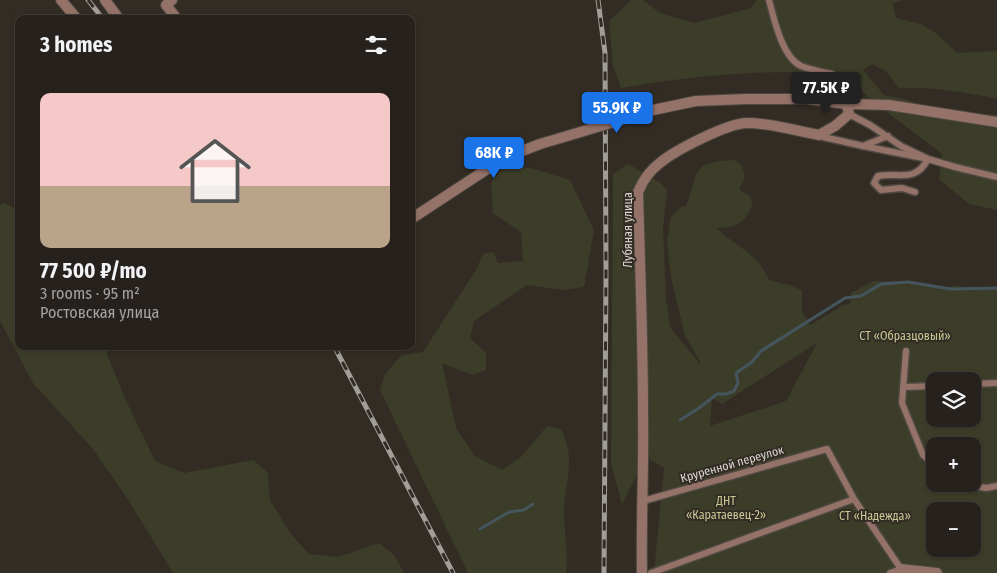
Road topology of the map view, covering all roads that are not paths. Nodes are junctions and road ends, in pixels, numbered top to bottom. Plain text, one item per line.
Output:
1 (61, 0) edge
2 (105, 0) edge
3 (769, 0) edge
4 (166, 2) edge
5 (74, 15) edge
6 (116, 15) edge
7 (174, 15) edge
8 (846, 104) junction
9 (849, 114) junction
10 (997, 122) edge
11 (819, 135) junction
12 (888, 136) junction
13 (863, 146) junction
14 (928, 159) junction
15 (997, 177) edge
16 (915, 192) dead end
17 (415, 215) edge
18 (906, 351) dead end
19 (997, 382) edge
20 (981, 383) edge
21 (926, 386) edge
22 (903, 387) junction
23 (926, 458) edge
24 (997, 486) edge
25 (981, 487) edge
26 (854, 499) junction
27 (643, 501) junction
28 (901, 569) junction
29 (642, 573) edge
30 (651, 573) edge
31 (890, 573) edge
32 (937, 573) edge

1 - 5 street
2 - 6 street
3 - 8 lane
4 - 7 street
8 - 9 street
8 - 10 street
8 - 17 street, bridge
9 - 11 street
9 - 12 lane
11 - 13 lane
11 - 27 street, Лубяная улица
12 - 13 lane
12 - 14 lane
13 - 14 lane
14 - 15 lane
14 - 16 lane
18 - 22 lane
19 - 20 lane
21 - 22 lane
22 - 23 lane
24 - 25 lane
26 - 27 lane, Круренной переулок
26 - 28 lane
26 - 30 lane
27 - 29 street, Лубяная улица
28 - 31 lane
28 - 32 street

